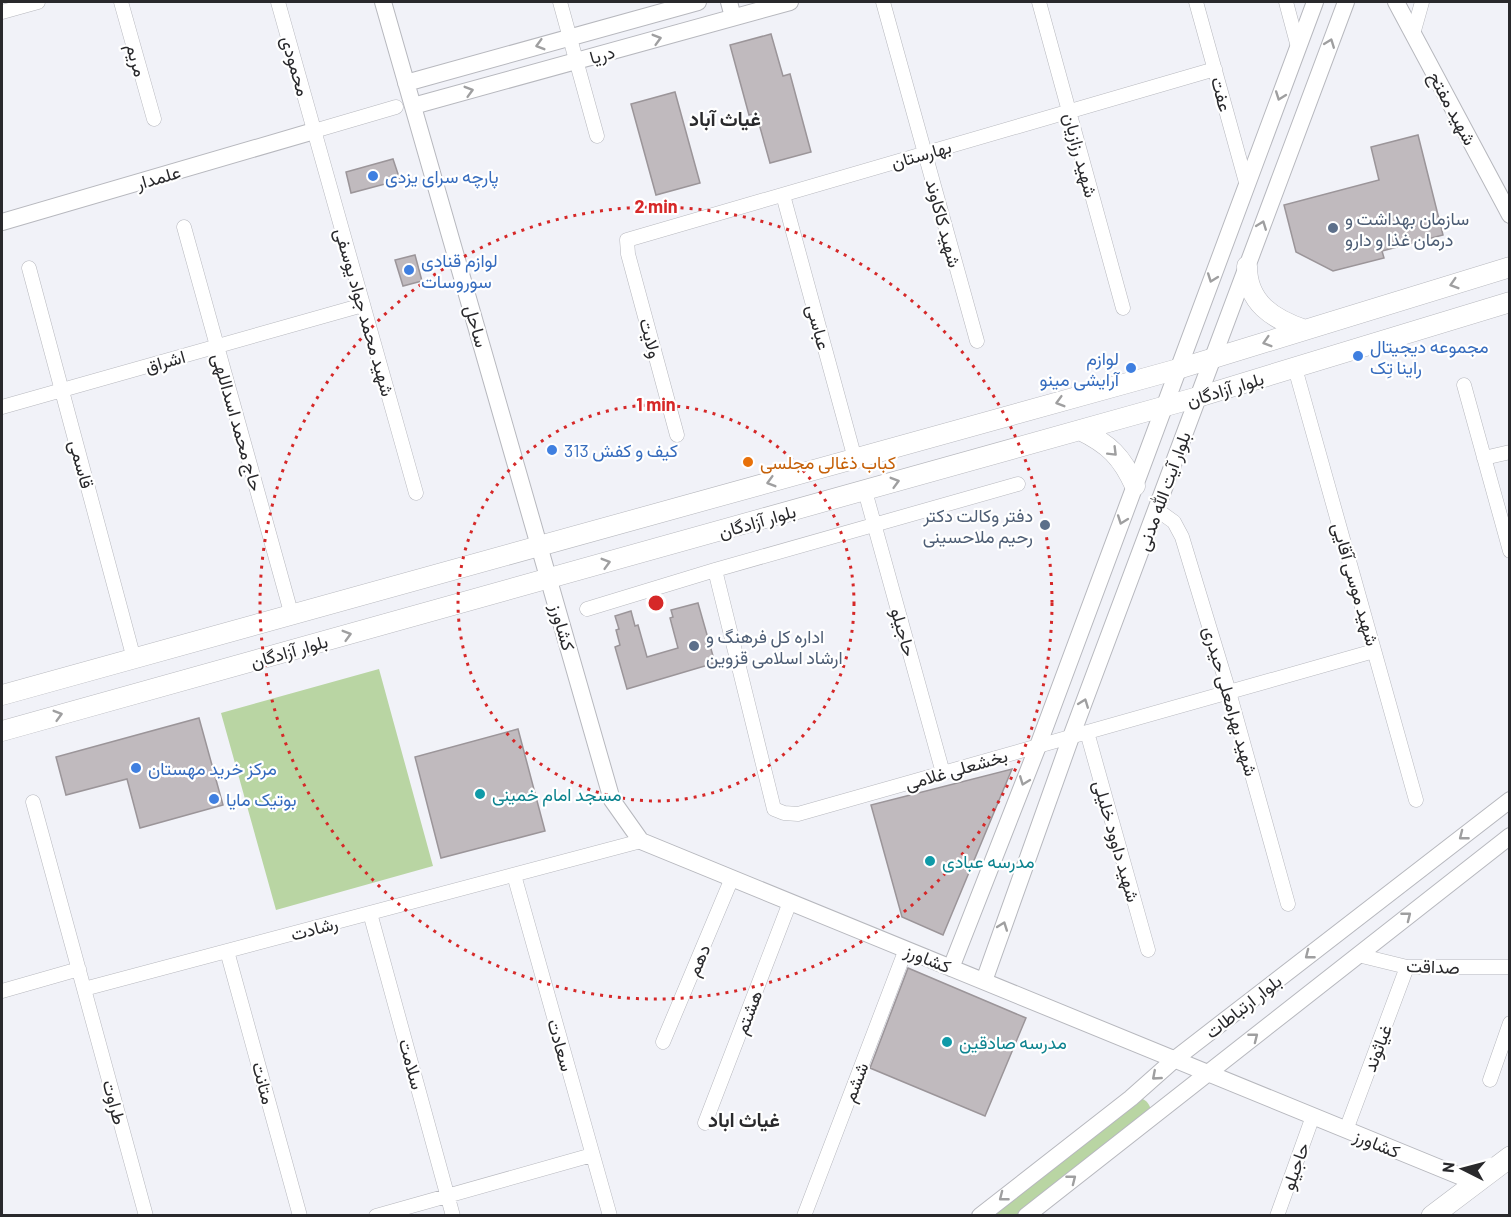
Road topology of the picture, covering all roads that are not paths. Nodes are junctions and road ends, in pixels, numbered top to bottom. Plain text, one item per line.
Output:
1 (38, 2) edge
2 (121, 2) edge
3 (278, 2) edge
4 (383, 2) edge
5 (560, 2) edge
6 (698, 2) edge
7 (790, 2) edge
8 (883, 2) edge
9 (1039, 2) edge
10 (1196, 2) edge
11 (1286, 2) edge
12 (1315, 2) edge
13 (1346, 2) edge
14 (1396, 2) edge
15 (1422, 2) edge
16 (731, 9) edge
17 (2, 12) edge
18 (1413, 34) junction
19 (569, 37) junction
20 (1298, 47) junction
21 (576, 61) junction
22 (1215, 69) junction
23 (406, 83) junction
24 (413, 106) junction
25 (396, 107) dead end
26 (1069, 111) junction
27 (154, 119) dead end
28 (314, 131) junction
29 (597, 136) dead end
30 (925, 153) junction
31 (1247, 186) junction
32 (783, 195) junction
33 (1508, 205) edge
34 (2, 222) edge
35 (184, 227) dead end
36 (627, 240) joint
37 (1247, 266) junction
38 (1509, 267) edge
39 (29, 268) dead end
40 (1509, 302) edge
41 (363, 305) junction
42 (1123, 308) dead end
43 (1305, 330) junction
44 (977, 341) dead end
45 (217, 346) junction
46 (1212, 359) junction
47 (1295, 368) junction
48 (1178, 369) junction
49 (1464, 385) dead end
50 (62, 390) junction
51 (1198, 397) junction
52 (2, 407) edge
53 (1164, 407) junction
54 (1080, 430) junction
55 (677, 435) dead end
56 (1509, 452) edge
57 (855, 459) junction
58 (1484, 459) junction
59 (1018, 484) dead end
60 (1135, 486) junction
61 (865, 490) junction
62 (416, 493) dead end
63 (1156, 509) junction
64 (874, 525) junction
65 (540, 547) junction
66 (1509, 550) edge
67 (715, 570) junction
68 (549, 578) junction
69 (587, 609) dead end
70 (292, 616) junction
71 (1374, 651) junction
72 (134, 659) junction
73 (2, 692) edge
74 (1229, 692) junction
75 (2, 731) edge
76 (1079, 734) junction
77 (1038, 746) junction
78 (943, 773) junction
79 (1416, 800) dead end
80 (1509, 800) edge
81 (33, 802) dead end
82 (1509, 836) edge
83 (641, 841) junction
84 (514, 875) junction
85 (732, 878) junction
86 (790, 902) junction
87 (1288, 904) dead end
88 (370, 913) junction
89 (906, 949) junction
90 (1148, 950) dead end
91 (227, 951) junction
92 (1358, 955) junction
93 (1509, 966) edge
94 (1407, 967) junction
95 (951, 968) junction
96 (79, 969) junction
97 (984, 981) junction
98 (84, 989) junction
99 (2, 991) edge
100 (1509, 1023) edge
101 (663, 1042) dead end
102 (1175, 1059) junction
103 (1208, 1073) junction
104 (1490, 1080) dead end
105 (1313, 1116) junction
106 (705, 1123) dead end
107 (1346, 1130) junction
108 (592, 1155) junction
109 (1509, 1157) edge
110 (1474, 1182) junction
111 (448, 1196) junction
112 (146, 1215) edge
113 (300, 1215) edge
114 (376, 1215) edge
115 (453, 1215) edge
116 (610, 1215) edge
117 (804, 1215) edge
118 (980, 1215) edge
119 (1026, 1215) edge
120 (1277, 1215) edge
121 (1432, 1215) edge

1 - 17 street
2 - 27 street, مریم
3 - 28 street, محمودی
4 - 23 street, ساحل
5 - 19 street
6 - 19 street, دریا
7 - 16 street, دریا
8 - 30 street, شهید کاکاوند
9 - 26 street, شهید رزازیان
10 - 22 street, عفت
11 - 20 street
12 - 20 street, بلوار آیت الله مدنی
37 -> 13 street, بلوار آیت الله مدنی
14 - 18 street, شهید مفتح
15 - 18 street
21 -> 16 street, دریا
18 - 33 street, شهید مفتح
19 - 21 street
19 -> 23 street, دریا
20 -> 31 street, بلوار آیت الله مدنی
24 -> 21 street, دریا
21 - 29 street
22 - 26 street, بهارستان
22 - 31 street, عفت
23 - 24 street, ساحل
24 - 65 street, ساحل
25 - 28 street
26 - 30 street, بهارستان
26 - 42 street, شهید رزازیان
28 - 34 street, علمدار
28 - 41 street, شهید محمد جواد یوسفی
30 - 32 street, بهارستان
30 - 44 street, شهید کاکاوند
31 -> 48 street, بلوار آیت الله مدنی
32 - 36 street, بهارستان
32 - 57 street, عباسی
35 - 45 street, حاج محمد اسداللهی
36 - 55 street, ولایت
37 - 43 main road
37 - 46 street, بلوار آیت الله مدنی
38 -> 43 main road, بلوار آزادگان
39 - 50 street, قاسمی
40 - 47 main road, بلوار آزادگان
41 - 45 street, اشراق
41 - 62 street, شهید محمد جواد یوسفی
43 -> 46 main road, بلوار آزادگان
45 - 50 street, اشراق
45 - 70 street, حاج محمد اسداللهی
46 - 48 main road, بلوار آزادگان
46 - 51 street, بلوار آیت الله مدنی
47 - 51 main road, بلوار آزادگان
47 - 71 street, شهید موسی آقایی
48 - 53 street, بلوار آیت الله مدنی
48 -> 57 main road, بلوار آزادگان
49 - 58 street
50 - 52 street, اشراق
50 - 72 street, قاسمی
51 - 53 main road, بلوار آزادگان
51 - 63 street, بلوار آیت الله مدنی
53 - 54 main road, بلوار آزادگان
53 - 60 street, بلوار آیت الله مدنی
54 -> 60 main road
61 -> 54 main road, بلوار آزادگان
56 - 58 street
57 -> 65 main road, بلوار آزادگان
58 - 66 street
59 - 64 street
60 -> 77 street, بلوار آیت الله مدنی
61 - 64 street, حاجیلو
68 -> 61 main road, بلوار آزادگان
63 - 74 street, شهید بهرامعلی حیدری
76 -> 63 street, بلوار آیت الله مدنی
64 - 67 street
64 - 78 street, حاجیلو
65 - 68 street, ساحل
65 - 70 main road, بلوار آزادگان
67 - 69 street
67 - 78 street, بخشعلی غلامی
75 -> 68 main road, بلوار آزادگان
68 - 83 street, کشاورز
70 - 72 main road, بلوار آزادگان
71 - 74 street, بخشعلی غلامی
71 - 79 street, شهید موسی آقایی
72 - 73 main road, بلوار آزادگان
74 - 76 street, بخشعلی غلامی
74 - 87 street, شهید بهرامعلی حیدری
76 - 77 street, بخشعلی غلامی
76 - 90 street, شهید داوود خلیلی
97 -> 76 street, بلوار آیت الله مدنی
77 - 78 street, بخشعلی غلامی
77 -> 95 street, بلوار آیت الله مدنی
80 -> 102 street, بلوار ارتباطات
81 - 96 street
92 -> 82 street, بلوار ارتباطات
83 - 84 street, رشادت
83 - 85 street, کشاورز
84 - 88 street, رشادت
84 - 108 street, سعادت
85 - 86 street, کشاورز
85 - 101 street, دهم
86 - 89 street, کشاورز
86 - 106 street, هشتم
88 - 91 street, رشادت
88 - 111 street, سلامت
89 - 95 street, کشاورز
89 - 117 street, ششم
91 - 98 street, رشادت
91 - 113 street, متانت
92 - 94 street, صداقت
103 -> 92 street, بلوار ارتباطات
93 - 94 street, صداقت
94 - 107 street, غیاثوند
95 - 97 street, کشاورز
96 - 98 street
96 - 99 street
97 - 102 street, کشاورز
98 - 112 street, طراوت
100 - 104 street
102 - 103 street, کشاورز
102 -> 118 street, بلوار ارتباطات
103 - 105 street, کشاورز
119 -> 103 street, بلوار ارتباطات
105 - 107 street, کشاورز
105 - 120 street, حاجیلو
107 - 110 street, کشاورز
108 - 111 street
108 - 116 street, سعادت
109 - 110 main road
110 - 121 main road
111 - 114 street
111 - 115 street, سلامت

